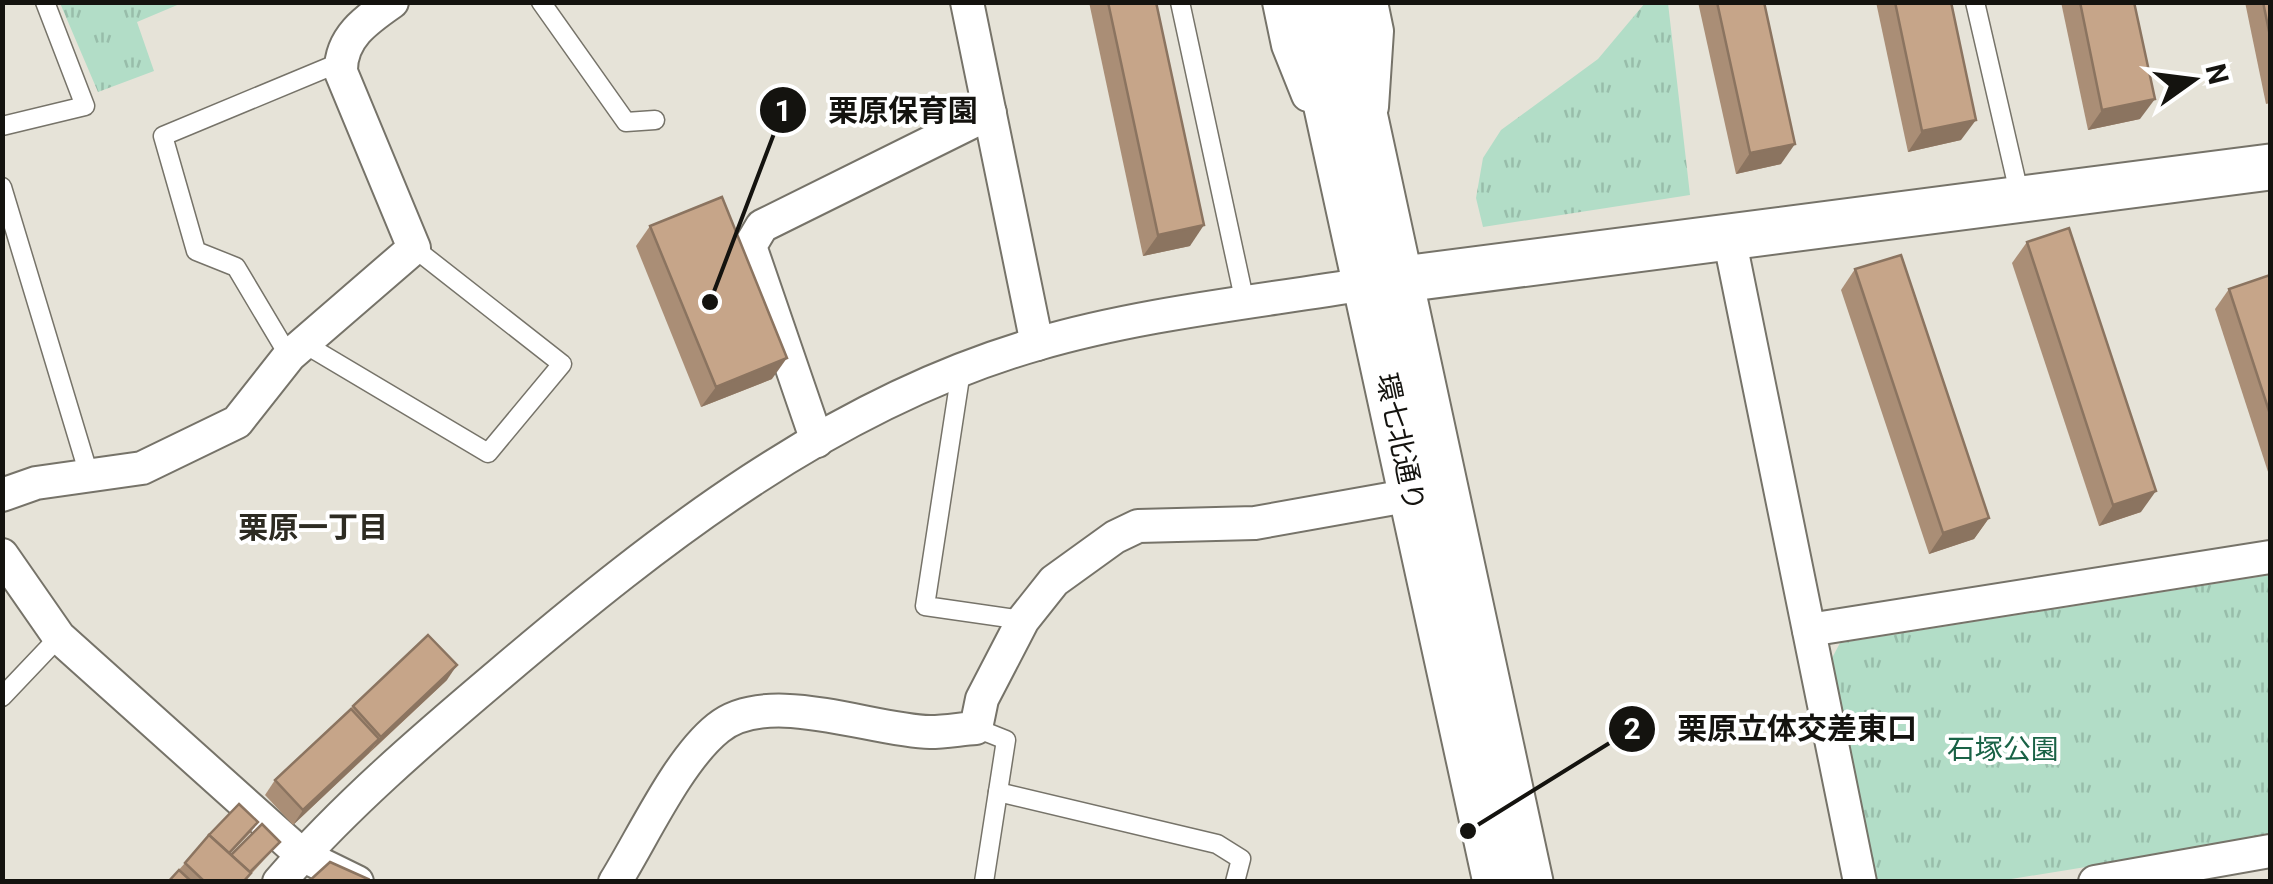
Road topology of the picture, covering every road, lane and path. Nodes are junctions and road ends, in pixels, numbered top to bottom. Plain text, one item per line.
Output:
1 (45, 2) edge
2 (392, 2) edge
3 (542, 2) edge
4 (967, 2) edge
5 (1180, 2) edge
6 (1279, 2) edge
7 (1304, 2) edge
8 (1340, 2) edge
9 (1371, 2) edge
10 (1976, 2) edge
11 (341, 62) junction
12 (990, 113) junction
13 (655, 120) dead end
14 (2, 126) edge
15 (1351, 140) junction
16 (2270, 167) edge
17 (2, 187) edge
18 (2021, 200) junction
19 (1729, 237) junction
20 (414, 248) junction
21 (1383, 282) junction
22 (1245, 304) junction
23 (1037, 344) junction
24 (296, 349) junction
25 (960, 371) junction
26 (816, 441) junction
27 (90, 475) junction
28 (2, 495) edge
29 (1412, 495) junction
30 (2, 555) edge
31 (2270, 557) edge
32 (1024, 620) junction
33 (1809, 630) junction
34 (59, 636) junction
35 (2, 696) edge
36 (976, 728) junction
37 (998, 792) junction
38 (2270, 851) edge
39 (302, 855) junction
40 (279, 882) edge
41 (357, 882) edge
42 (615, 882) edge
43 (984, 882) edge
44 (1235, 882) edge
45 (1496, 882) edge
46 (1530, 882) edge
47 (1860, 882) edge
48 (2095, 882) edge

1 - 14 lane
2 - 11 street
3 - 13 lane
4 - 12 street
5 - 22 lane
6 - 15 street
7 - 15 street, 環七北通り
8 - 15 street, 環七北通り
9 - 15 street
10 - 18 lane
11 - 20 street
11 - 24 lane
12 - 23 street
12 - 26 street
15 - 21 street, 環七北通り
16 - 18 street
17 - 27 lane
18 - 19 street
19 - 21 street
19 - 33 street
20 - 24 street
20 - 24 lane
21 - 22 street
21 - 29 street, 環七北通り
21 - 46 street, 環七北通り
22 - 23 street
23 - 25 street
24 - 27 street
25 - 26 street
25 - 32 lane
26 - 39 street
27 - 28 street
29 - 32 street
29 - 45 street, 環七北通り
30 - 34 street
31 - 33 street
32 - 36 street
33 - 47 street
34 - 35 lane
34 - 39 street
36 - 37 lane
36 - 42 street
37 - 43 lane
37 - 44 lane
38 - 48 street
39 - 40 street
39 - 41 street

